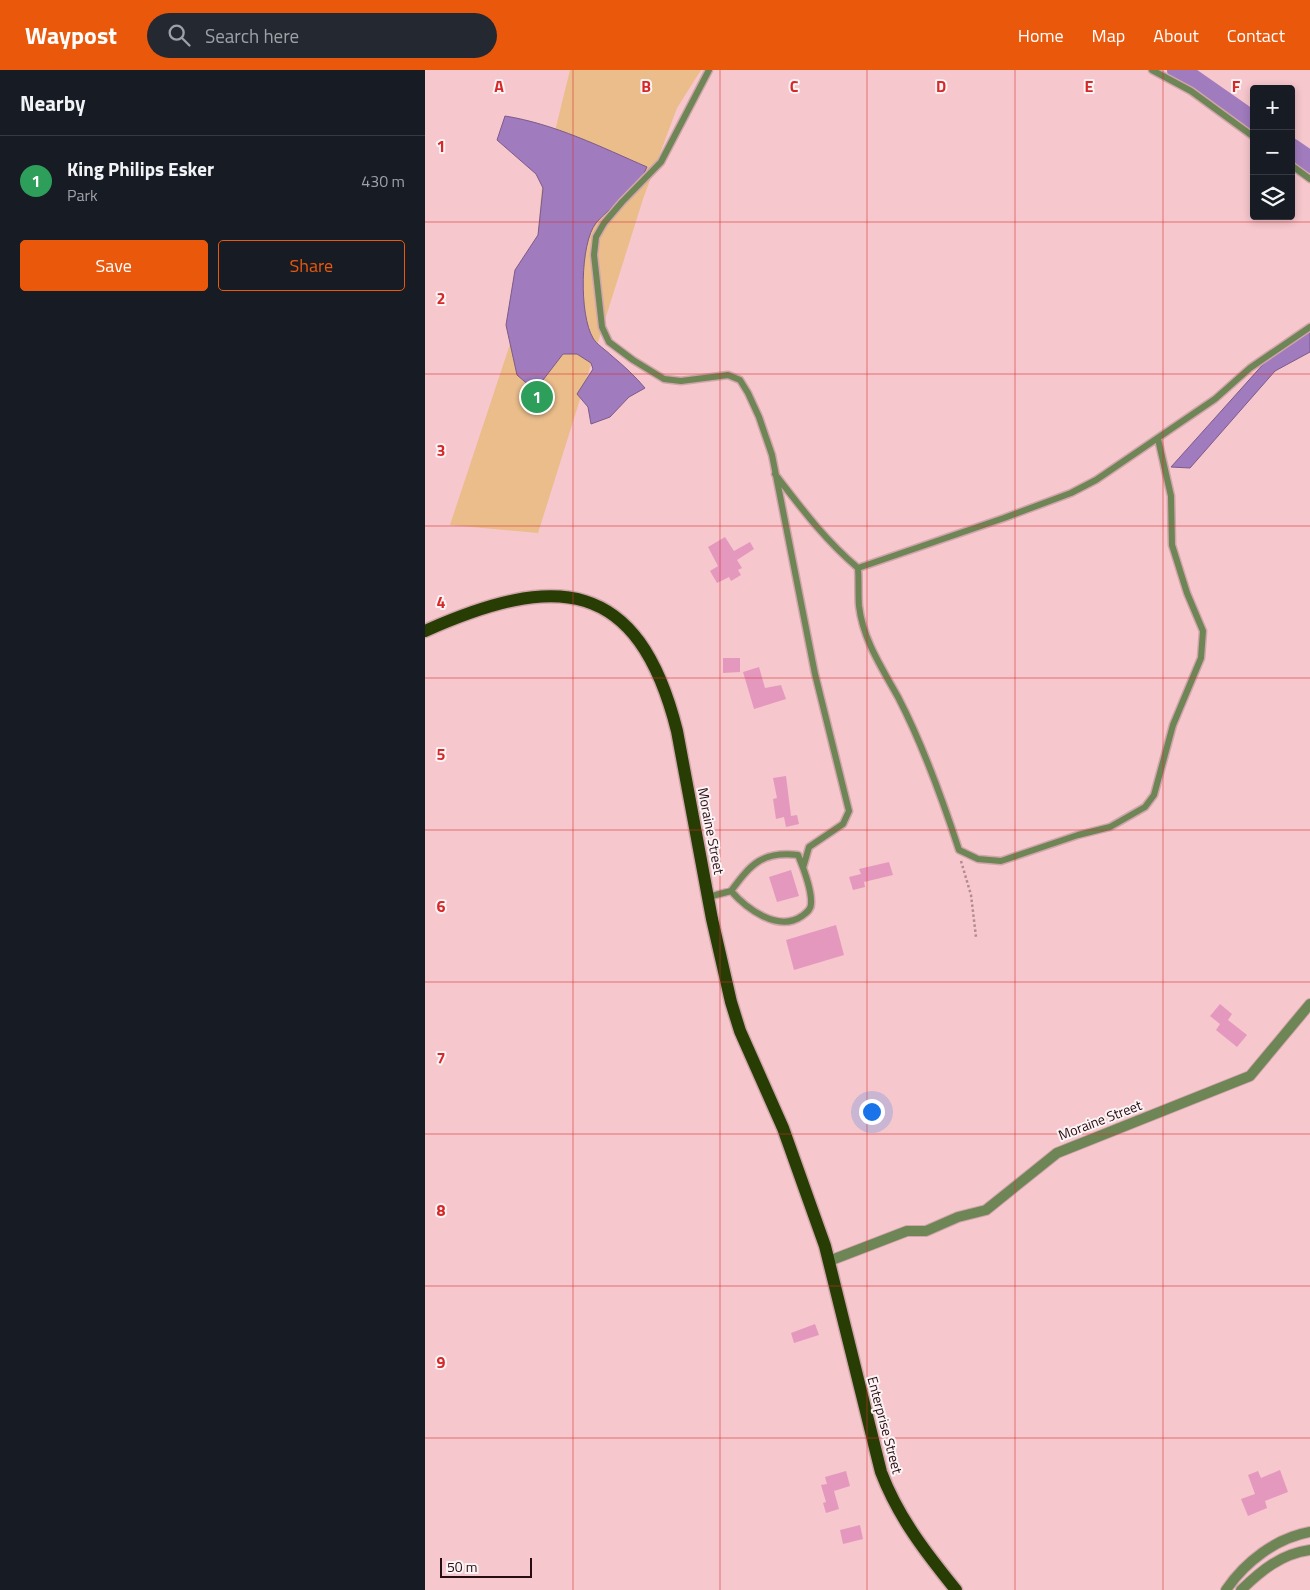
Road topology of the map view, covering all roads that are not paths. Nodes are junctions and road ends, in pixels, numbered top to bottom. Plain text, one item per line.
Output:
1 (709, 70) edge
2 (1151, 70) edge
3 (1250, 134) edge
4 (1295, 168) edge
5 (1310, 179) edge
6 (1310, 327) edge
7 (1157, 438) junction
8 (775, 474) junction
9 (857, 568) junction
10 (425, 631) edge
11 (803, 868) junction
12 (731, 891) junction
13 (708, 897) junction
14 (1310, 1004) edge
15 (827, 1255) junction
16 (1310, 1532) edge
17 (1294, 1536) junction
18 (1310, 1550) edge
19 (1297, 1552) junction
20 (956, 1590) edge
21 (1226, 1590) edge
22 (1241, 1590) edge

1 - 8 lane
2 - 3 lane
4 - 5 lane
6 - 7 lane
7 - 9 lane
7 - 9 lane
8 - 9 lane
8 - 11 lane
10 - 13 main road, Moraine Street
11 - 12 lane
11 - 12 lane
12 - 13 lane
13 - 15 main road, Moraine Street
14 - 15 street, Moraine Street
15 - 20 main road, Enterprise Street
16 - 17 street
17 - 19 street
17 - 21 street
18 - 19 street
19 - 22 street

